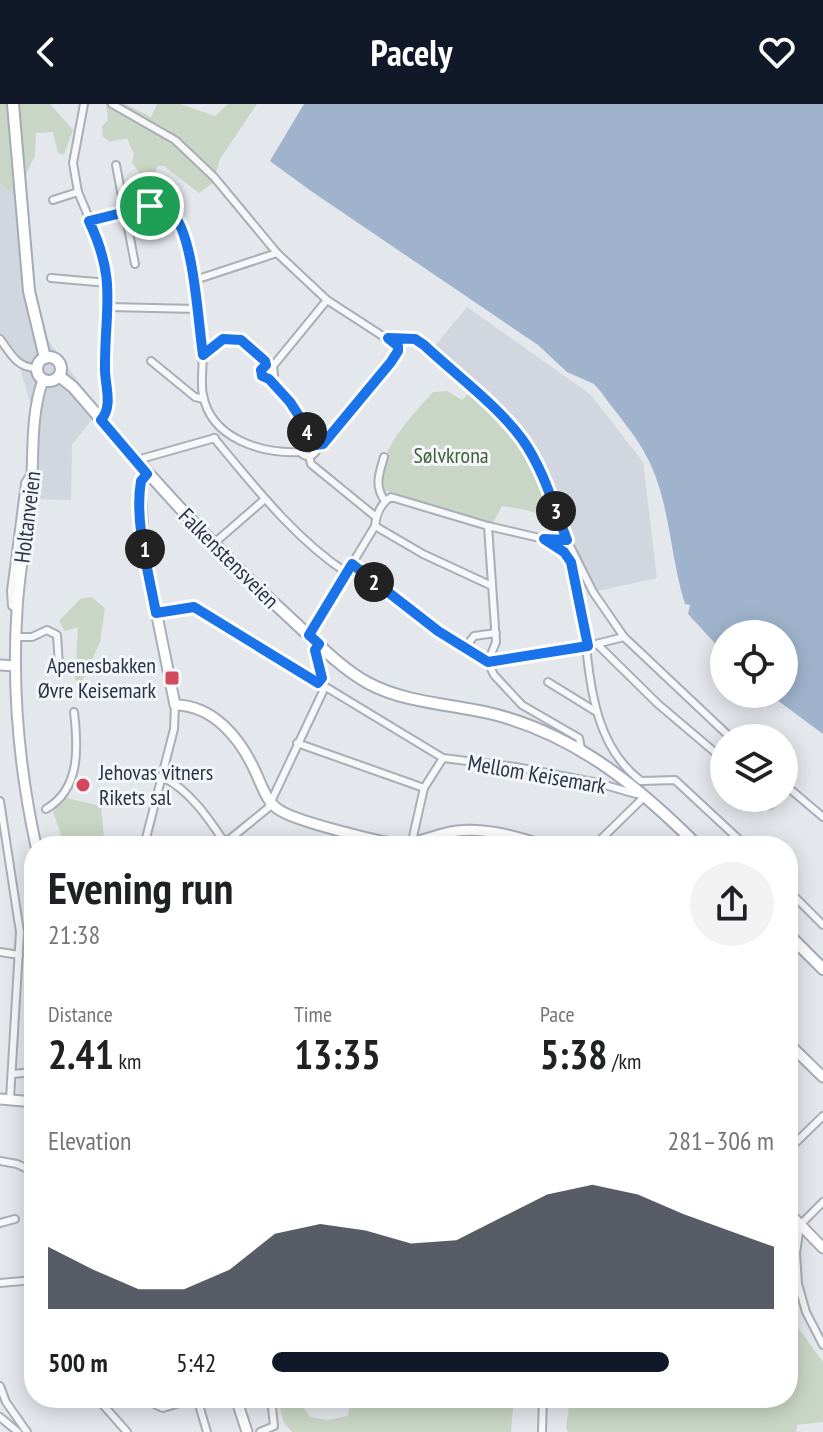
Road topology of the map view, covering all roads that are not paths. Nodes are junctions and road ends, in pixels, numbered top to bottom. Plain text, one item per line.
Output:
1 (13, 104) edge
2 (84, 104) edge
3 (112, 104) edge
4 (116, 165) dead end
5 (78, 192) junction
6 (53, 200) dead end
7 (123, 211) junction
8 (89, 221) junction
9 (277, 253) junction
10 (135, 264) dead end
11 (51, 278) dead end
12 (192, 281) junction
13 (108, 283) junction
14 (327, 300) junction
15 (109, 307) junction
16 (196, 309) junction
17 (388, 338) junction
18 (0, 339) edge
19 (203, 355) junction
20 (45, 358) junction
21 (151, 361) dead end
22 (269, 366) junction
23 (37, 368) junction
24 (59, 376) junction
25 (269, 379) junction
26 (43, 380) junction
27 (204, 399) junction
28 (101, 420) junction
29 (225, 432) junction
30 (214, 438) junction
31 (308, 439) junction
32 (316, 445) junction
33 (301, 452) junction
34 (309, 456) junction
35 (384, 457) dead end
36 (136, 460) junction
37 (147, 474) junction
38 (265, 499) junction
39 (388, 499) junction
40 (376, 517) junction
41 (375, 526) junction
42 (488, 526) junction
43 (544, 539) junction
44 (567, 540) junction
45 (212, 545) junction
46 (352, 564) junction
47 (347, 573) junction
48 (492, 586) junction
49 (156, 613) junction
50 (496, 633) junction
51 (309, 635) junction
52 (16, 637) junction
53 (624, 637) junction
54 (319, 644) junction
55 (597, 644) junction
56 (588, 646) junction
57 (465, 648) junction
58 (488, 662) junction
59 (0, 665) edge
60 (59, 665) dead end
61 (15, 666) junction
62 (548, 682) dead end
63 (322, 685) junction
64 (175, 705) junction
65 (595, 711) junction
66 (74, 712) dead end
67 (716, 724) edge
68 (297, 743) junction
69 (710, 748) edge
70 (581, 749) junction
71 (443, 758) junction
72 (162, 777) junction
73 (424, 788) junction
74 (644, 796) junction
75 (798, 796) edge
76 (0, 801) edge
77 (270, 803) junction
78 (46, 809) dead end
79 (823, 817) edge
80 (2, 831) edge
81 (34, 836) edge
82 (147, 836) edge
83 (220, 836) edge
84 (236, 836) edge
85 (372, 836) edge
86 (408, 836) edge
87 (441, 836) edge
88 (508, 836) edge
89 (604, 836) edge
90 (687, 836) edge
91 (735, 836) edge
92 (798, 900) edge
93 (823, 925) edge
94 (798, 944) edge
95 (0, 952) edge
96 (19, 955) junction
97 (823, 969) edge
98 (798, 1053) edge
99 (24, 1073) edge
100 (12, 1074) junction
101 (823, 1077) edge
102 (5, 1099) edge
103 (823, 1116) edge
104 (798, 1140) edge
105 (0, 1161) edge
106 (24, 1167) edge
107 (823, 1202) edge
108 (15, 1219) dead end
109 (0, 1223) edge
110 (800, 1225) junction
111 (798, 1239) edge
112 (823, 1248) edge
113 (24, 1281) edge
114 (0, 1283) edge
115 (798, 1284) edge
116 (823, 1345) edge
117 (0, 1386) edge
118 (106, 1408) edge
119 (199, 1408) edge
120 (239, 1408) edge
121 (272, 1408) edge
122 (543, 1408) edge
123 (0, 1417) edge
124 (18, 1432) edge
125 (27, 1432) edge
126 (127, 1432) edge
127 (207, 1432) edge
128 (247, 1432) edge
129 (260, 1432) edge
130 (542, 1432) edge

1 - 20 main road, Falkenstensveien
2 - 5 street
3 - 9 street
4 - 7 street
5 - 6 street
5 - 8 street
7 - 8 street
7 - 10 street
7 - 12 street
8 - 13 street
9 - 12 street
9 - 14 street
11 - 13 street
12 - 16 street
13 - 15 street
14 - 17 street
14 - 22 street
15 - 16 street
15 - 28 street
16 - 19 street
17 - 32 street
17 - 44 street
18 - 23 street
19 - 22 street
19 - 27 street
20 - 23 main road
20 - 24 main road, Falkenstensveien
21 - 27 street
22 - 25 street
22 - 25 street
23 - 26 main road
24 - 26 main road
24 - 28 main road, Falkenstensveien
25 - 31 street
26 - 52 main road, Holtanveien
27 - 29 street
28 - 36 main road, Falkenstensveien
29 - 30 street
29 - 33 street
30 - 36 street
30 - 38 street
31 - 32 street
31 - 33 street
32 - 34 street
33 - 34 street
34 - 40 street
35 - 39 street
36 - 37 main road, Falkenstensveien
37 - 45 main road, Falkenstensveien
37 - 49 main road
38 - 45 street
38 - 47 street
39 - 40 street
39 - 42 street
40 - 41 street
41 - 46 street
41 - 48 street
42 - 43 street
42 - 48 street
43 - 44 street
43 - 56 street
44 - 53 street
45 - 51 main road, Falkenstensveien
46 - 47 street
46 - 57 street
47 - 51 street
48 - 50 street
49 - 63 street
49 - 64 main road
50 - 57 street
50 - 58 street
51 - 54 main road, Falkenstensveien
52 - 60 street
52 - 61 main road, Holtanveien
53 - 55 street
53 - 67 street
54 - 63 street
54 - 70 main road, Falkenstensveien
55 - 56 street
55 - 69 street
56 - 58 street
56 - 65 street
57 - 58 street
58 - 70 street
59 - 61 main road
61 - 81 main road, Holtanveien
62 - 65 street
63 - 68 street
63 - 71 street
64 - 72 street
64 - 77 main road
65 - 91 street
66 - 78 street
68 - 73 street
68 - 77 street
70 - 74 main road, Falkenstensveien
71 - 73 street, Mellom Keisemark
71 - 74 street, Mellom Keisemark
72 - 82 street
72 - 83 street
73 - 86 street, Mellom Keisemark
74 - 89 street
74 - 90 main road, Mellom Keisemark
75 - 79 street
76 - 80 street
77 - 84 street
77 - 85 main road
80 - 96 street
87 - 88 main road
92 - 93 street
94 - 97 main road
95 - 96 street
96 - 100 street
98 - 101 main road
99 - 100 street
100 - 102 street
103 - 104 street
105 - 106 street
107 - 110 street
108 - 109 street
110 - 111 street
110 - 112 main road
113 - 114 street
115 - 116 street
117 - 125 street
118 - 126 street
119 - 127 street
120 - 128 main road
121 - 129 street
122 - 130 street
123 - 124 street

